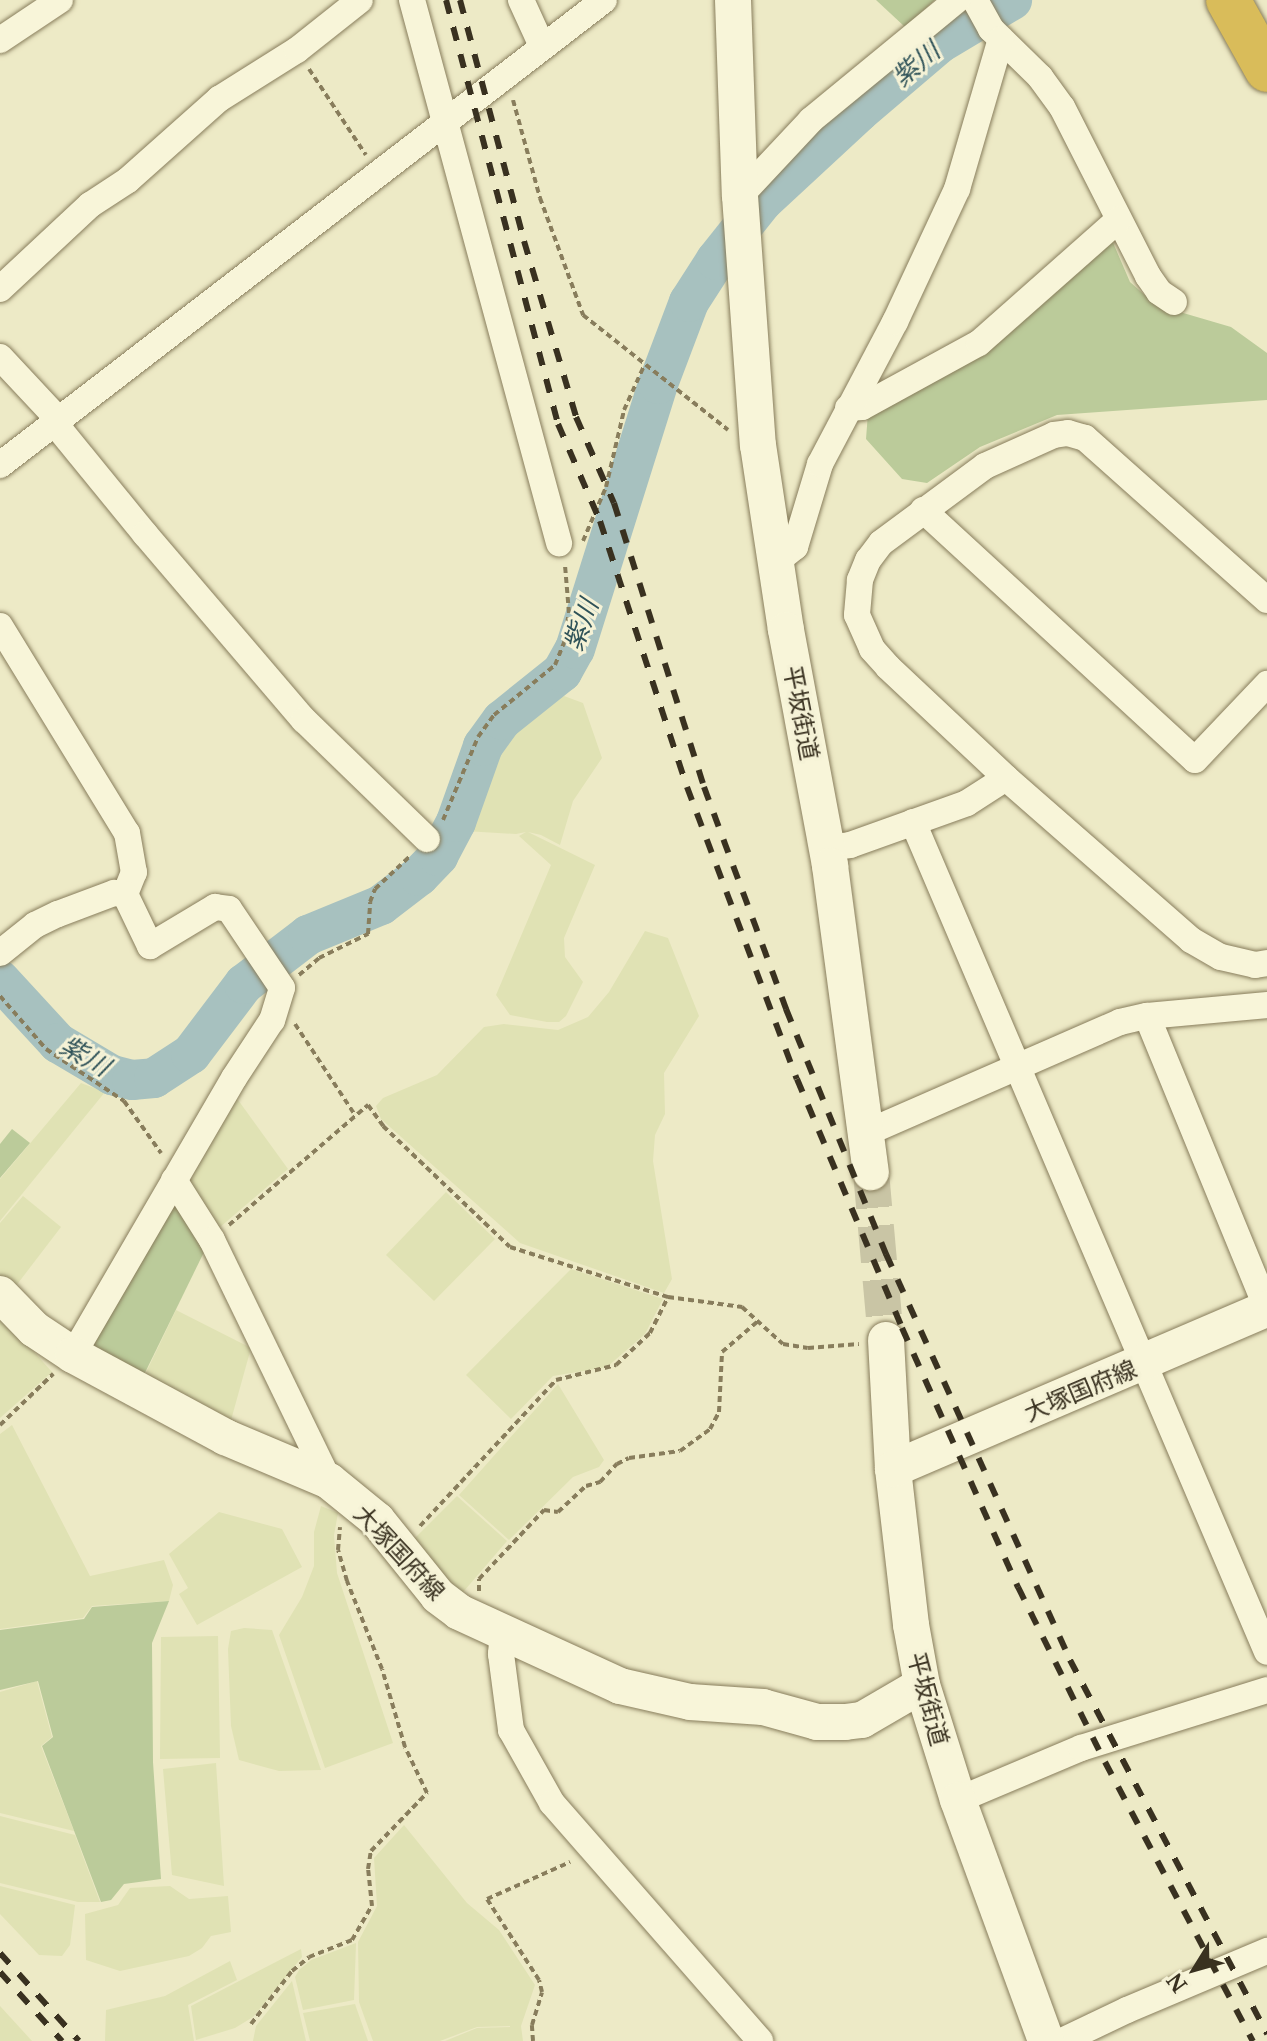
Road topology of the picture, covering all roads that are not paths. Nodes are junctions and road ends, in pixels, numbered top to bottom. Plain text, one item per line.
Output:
1 (60, 0) edge
2 (360, 0) edge
3 (412, 0) edge
4 (521, 0) edge
5 (604, 0) edge
6 (733, 0) edge
7 (1228, 0) edge
8 (1256, 0) edge
9 (970, 2) edge
10 (1267, 19) edge
11 (996, 34) junction
12 (0, 40) edge
13 (542, 46) junction
14 (1267, 70) edge
15 (446, 122) junction
16 (741, 202) junction
17 (1118, 220) junction
18 (0, 289) edge
19 (1174, 302) dead end
20 (0, 357) edge
21 (848, 408) junction
22 (59, 420) junction
23 (0, 465) edge
24 (923, 510) junction
25 (570, 552) road end
26 (775, 563) junction
27 (1267, 600) edge
28 (0, 626) edge
29 (1267, 684) edge
30 (1006, 778) junction
31 (913, 822) junction
32 (427, 839) road end
33 (827, 848) junction
34 (125, 894) junction
35 (0, 953) edge
36 (1267, 963) edge
37 (1267, 1005) edge
38 (1147, 1016) junction
39 (1018, 1067) junction
40 (866, 1133) junction
41 (871, 1172) tunnel mouth
42 (175, 1178) junction
43 (0, 1294) edge
44 (1267, 1309) edge
45 (886, 1340) tunnel mouth
46 (73, 1355) junction
47 (1143, 1363) junction
48 (893, 1469) junction
49 (340, 1490) junction
50 (491, 1627) junction
51 (1267, 1652) edge
52 (922, 1685) junction
53 (1267, 1690) edge
54 (958, 1800) junction
55 (1267, 1951) edge
56 (760, 2041) edge
57 (1046, 2041) edge
58 (1062, 2041) edge

1 - 12 street
2 - 18 street
3 - 15 street
4 - 13 street
5 - 13 street
6 - 16 street
7 - 14 highway
8 - 10 highway
9 - 11 street
9 - 16 street
11 - 17 street
11 - 21 street
13 - 15 street
15 - 22 street
15 - 25 street
16 - 26 street, 平坂街道
17 - 19 street
17 - 21 street
20 - 22 street
21 - 26 street
22 - 23 street
22 - 32 street
24 - 27 street
24 - 29 street
24 - 30 street
26 - 33 street, 平坂街道
28 - 34 street
30 - 31 street
30 - 36 street
31 - 33 street
31 - 39 street
33 - 40 street, 平坂街道
34 - 35 street
34 - 42 street
37 - 38 street
38 - 39 street
38 - 44 street
39 - 40 street
39 - 47 street
40 - 41 street, 平坂街道
42 - 46 street
42 - 49 street
43 - 46 street, 大塚国府線
44 - 47 street, 大塚国府線
45 - 48 street, 平坂街道
46 - 49 street, 大塚国府線
47 - 48 street, 大塚国府線
47 - 51 street
48 - 52 street, 平坂街道
49 - 50 street, 大塚国府線
50 - 52 street, 大塚国府線
50 - 56 street
52 - 54 street, 平坂街道
53 - 54 street
54 - 57 street, 平坂街道
55 - 58 street

